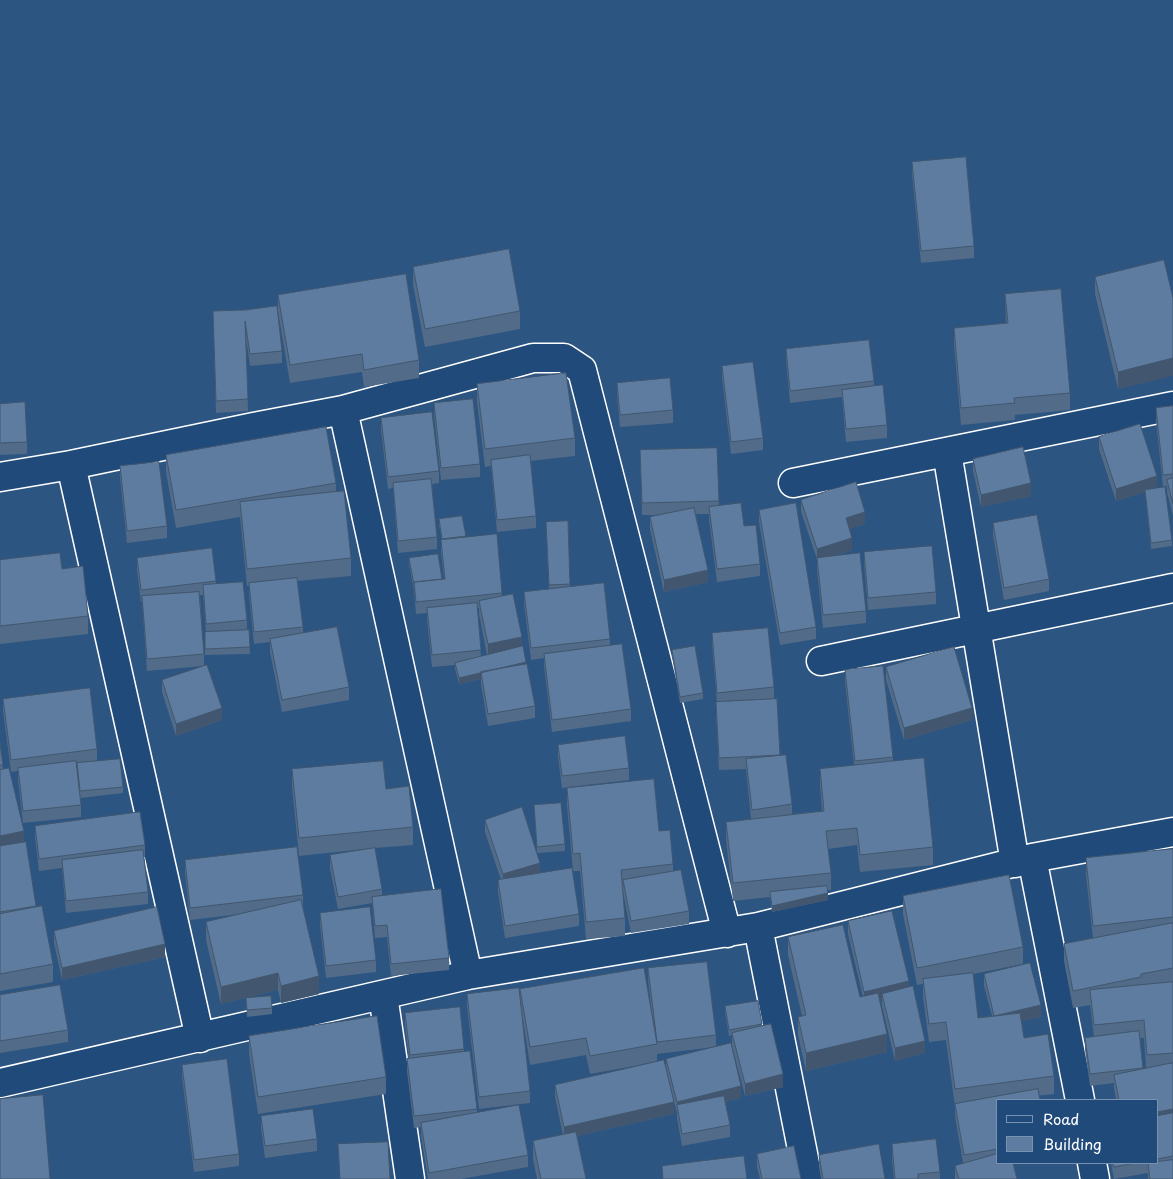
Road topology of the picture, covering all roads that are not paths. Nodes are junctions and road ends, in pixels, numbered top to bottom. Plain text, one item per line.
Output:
1 (1173, 406) edge
2 (343, 410) junction
3 (947, 452) junction
4 (71, 465) junction
5 (0, 477) edge
6 (793, 483) dead end
7 (1173, 588) edge
8 (976, 628) junction
9 (821, 661) dead end
10 (1173, 832) edge
11 (1024, 860) junction
12 (758, 927) junction
13 (727, 933) junction
14 (468, 975) junction
15 (383, 995) junction
16 (200, 1038) junction
17 (0, 1083) edge
18 (1080, 1099) edge
19 (1092, 1164) edge
20 (410, 1179) edge
21 (808, 1179) edge
22 (1095, 1179) edge

1 - 3 street
2 - 4 street
2 - 13 street
2 - 14 street
3 - 6 street
3 - 8 street
4 - 5 street
4 - 16 street
7 - 8 street
8 - 9 street
8 - 11 street
10 - 11 street
11 - 12 street
11 - 18 street
12 - 13 street
12 - 21 street
13 - 14 street
14 - 15 street
15 - 16 street
15 - 20 street
16 - 17 street
19 - 22 street

